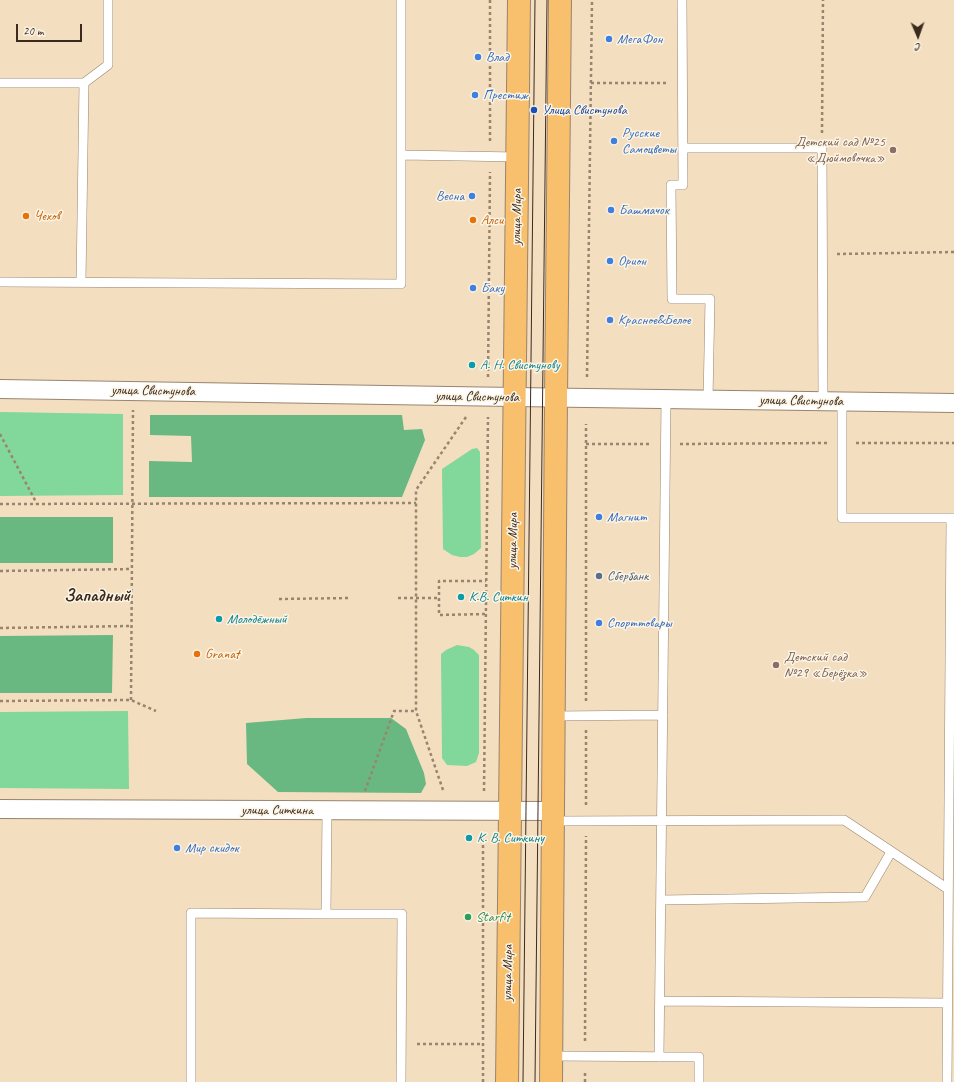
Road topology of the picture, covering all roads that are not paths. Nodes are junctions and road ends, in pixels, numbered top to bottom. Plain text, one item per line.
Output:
1 (108, 0) edge
2 (402, 0) edge
3 (519, 0) edge
4 (560, 0) edge
5 (682, 0) edge
6 (0, 83) edge
7 (84, 83) junction
8 (683, 148) junction
9 (402, 155) junction
10 (518, 156) junction
11 (0, 282) edge
12 (81, 282) junction
13 (0, 388) edge
14 (514, 398) junction
15 (556, 398) junction
16 (666, 399) junction
17 (708, 400) junction
18 (823, 401) junction
19 (842, 402) junction
20 (954, 403) edge
21 (953, 518) edge
22 (663, 715) junction
23 (554, 716) junction
24 (952, 730) edge
25 (0, 809) edge
26 (327, 810) junction
27 (510, 811) junction
28 (553, 816) junction
29 (662, 820) junction
30 (891, 852) junction
31 (948, 889) junction
32 (661, 900) junction
33 (326, 914) junction
34 (660, 1001) junction
35 (947, 1003) junction
36 (551, 1056) junction
37 (659, 1057) junction
38 (949, 1076) edge
39 (191, 1082) edge
40 (401, 1082) edge
41 (507, 1082) edge
42 (551, 1082) edge
43 (699, 1082) edge

1 - 7 lane
2 - 9 lane
3 - 10 main road, улица Мира
4 - 15 main road
5 - 8 lane
6 - 7 lane
7 - 12 lane
8 - 17 lane
8 - 18 lane
9 - 10 lane
9 - 12 lane
10 - 14 main road, улица Мира
11 - 12 lane
13 - 14 street, улица Свистунова
14 - 15 street, улица Свистунова
14 - 27 main road, улица Мира
15 - 16 street, улица Свистунова
15 - 23 main road
16 - 17 street, улица Свистунова
16 - 22 lane
17 - 18 street, улица Свистунова
18 - 19 street, улица Свистунова
19 - 20 street, улица Свистунова
19 - 21 lane
21 - 24 lane
22 - 23 lane
22 - 29 lane
23 - 28 main road
24 - 31 lane
25 - 26 street, улица Ситкина
26 - 27 street, улица Ситкина
26 - 33 lane
27 - 28 street, улица Ситкина
27 - 41 main road, улица Мира
28 - 29 lane
28 - 36 main road
29 - 30 lane
29 - 32 lane
30 - 31 lane
30 - 32 lane
31 - 35 lane
32 - 34 lane
33 - 39 lane
33 - 40 lane
34 - 35 lane
34 - 37 lane
35 - 38 lane
36 - 37 lane
36 - 42 main road
37 - 43 lane

